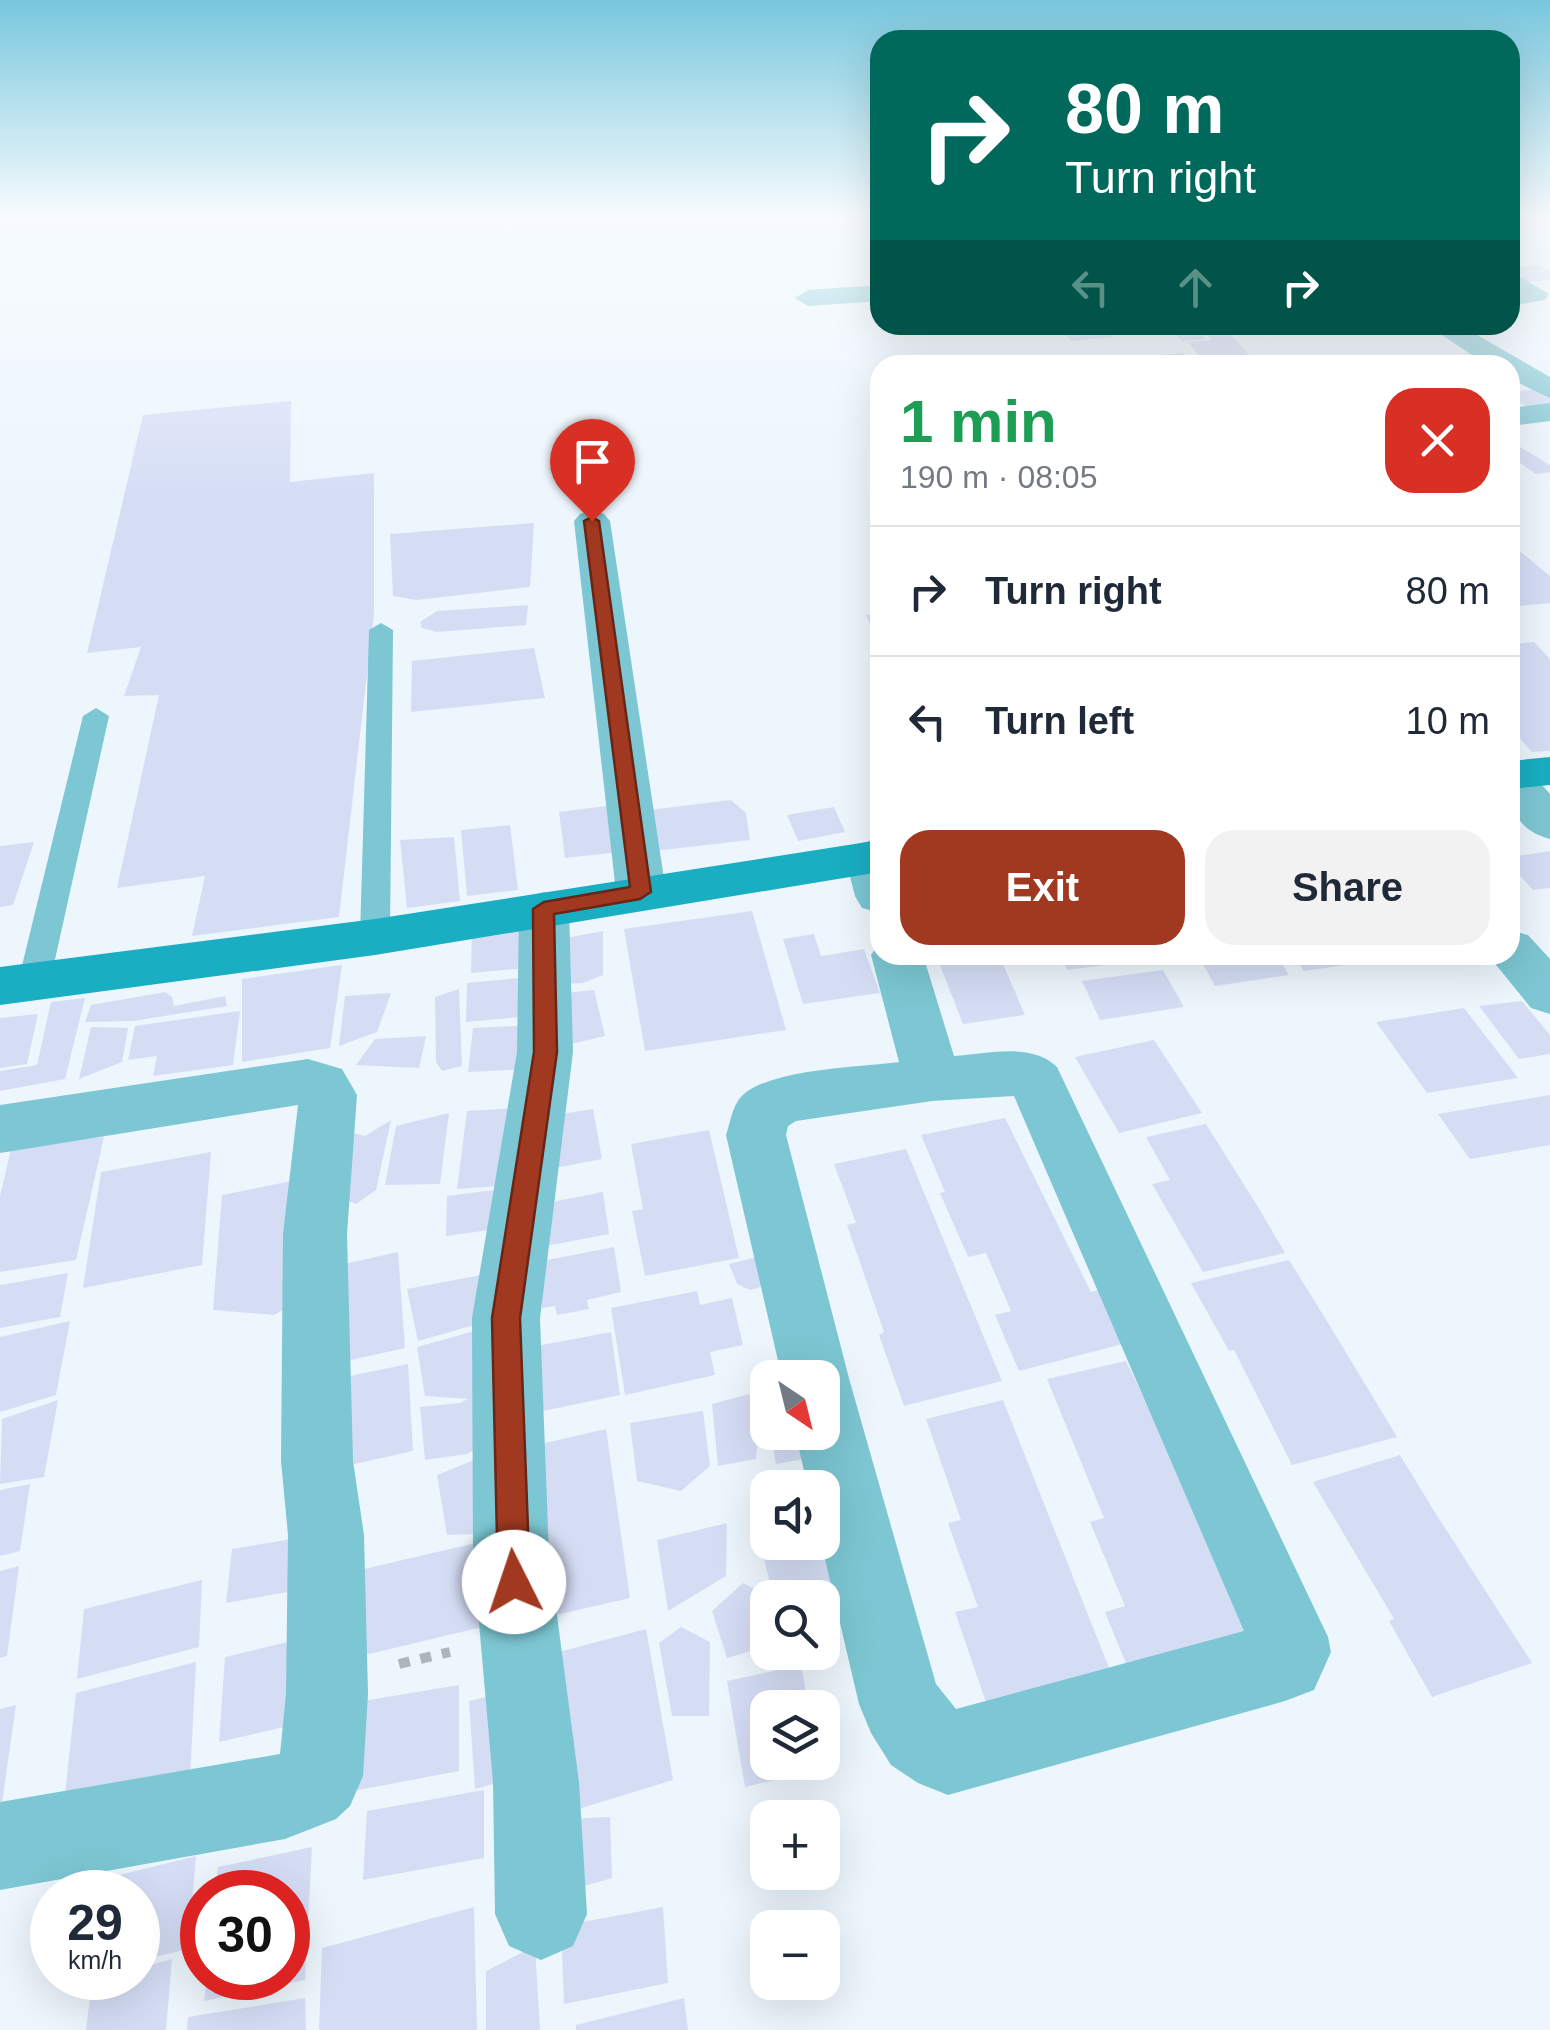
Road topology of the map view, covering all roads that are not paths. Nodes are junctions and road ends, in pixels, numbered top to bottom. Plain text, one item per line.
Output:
1 (1458, 335) edge
2 (1491, 355) edge
3 (1520, 372) edge
4 (1550, 389) edge
5 (1550, 412) edge
6 (1520, 415) edge
7 (592, 521) dead end
8 (380, 630) dead end
9 (96, 716) dead end
10 (1550, 771) edge
11 (1520, 775) edge
12 (1520, 788) edge
13 (1550, 824) edge
14 (870, 871) edge
15 (640, 892) junction
16 (544, 909) junction
17 (376, 937) junction
18 (1520, 960) edge
19 (900, 965) edge
20 (17, 984) edge
21 (1549, 993) edge
22 (925, 1055) junction
23 (0, 1128) edge
24 (813, 1360) edge
25 (835, 1450) edge
26 (0, 1846) edge
27 (540, 1914) dead end

1 - 2 street
3 - 4 street
5 - 6 street
7 - 15 street
8 - 17 lane
9 - 20 lane
10 - 11 street
12 - 13 street
14 - 15 street
15 - 16 street
16 - 17 street
16 - 27 street
17 - 20 street
18 - 21 street
19 - 22 street
22 - 24 street
22 - 25 street
23 - 26 street

